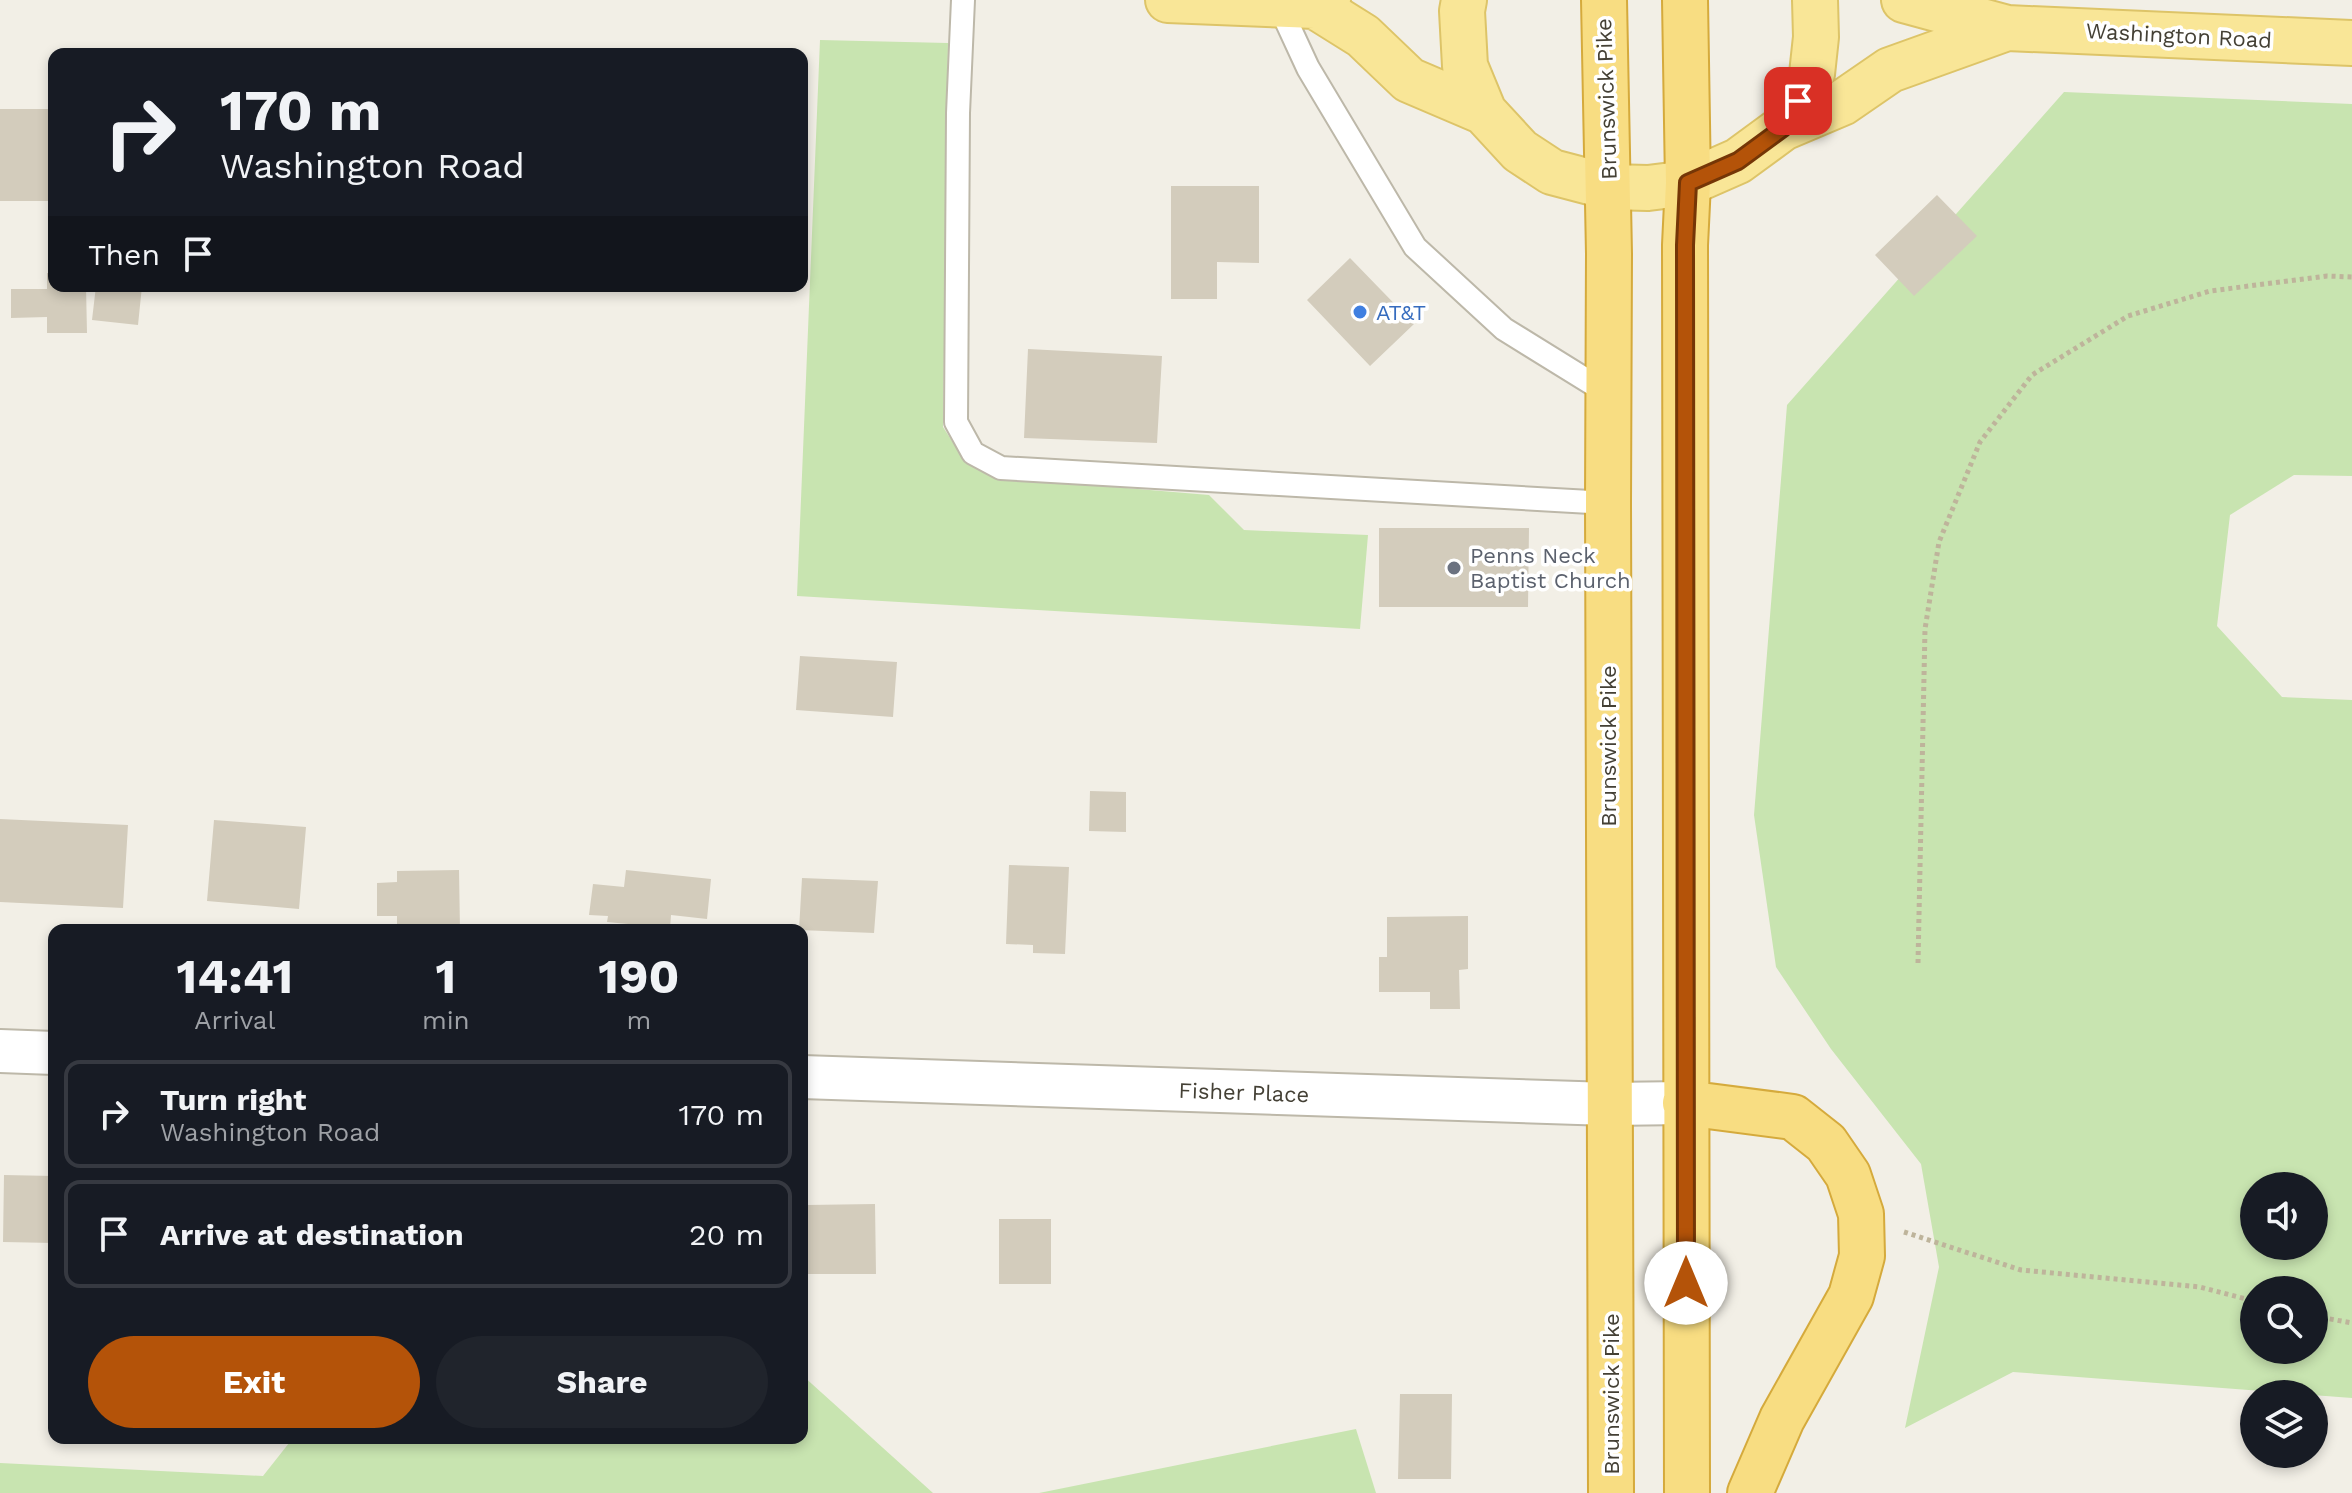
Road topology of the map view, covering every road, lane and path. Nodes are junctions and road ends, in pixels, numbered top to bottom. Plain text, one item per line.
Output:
1 (963, 0) edge
2 (1168, 0) edge
3 (1464, 0) edge
4 (1604, 0) edge
5 (1685, 0) edge
6 (1815, 0) edge
7 (1904, 0) edge
8 (1299, 3) edge
9 (2007, 28) junction
10 (2352, 43) edge
11 (1484, 112) junction
12 (1783, 128) junction
13 (1688, 183) junction
14 (1609, 187) junction
15 (2352, 277) edge
16 (1609, 394) junction
17 (1608, 503) junction
18 (1918, 963) dead end
19 (0, 1051) edge
20 (48, 1053) edge
21 (808, 1077) edge
22 (1685, 1103) junction
23 (1609, 1104) junction
24 (1861, 1217) junction
25 (2240, 1297) edge
26 (2328, 1319) edge
27 (2352, 1323) edge
28 (1611, 1493) edge
29 (1687, 1493) edge
30 (1750, 1493) edge

1 - 17 lane
2 - 8 main road, Washington Road
3 - 11 main road, Washington Road
4 - 14 highway, Brunswick Pike
5 - 13 highway
6 - 12 main road, Washington Road
7 - 9 main road, Washington Road
8 - 11 main road, Washington Road
8 - 16 lane
9 - 10 main road, Washington Road
9 - 12 main road, Washington Road
11 - 14 main road, Washington Road
12 - 13 main road, Washington Road
13 - 14 main road, Washington Road
13 - 22 highway
14 - 16 highway, Brunswick Pike
15 - 18 path
16 - 17 highway, Brunswick Pike
17 - 23 highway, Brunswick Pike
19 - 20 street
21 - 23 street, Fisher Place
22 - 23 street, Fisher Place
22 - 24 highway
22 - 29 highway
23 - 28 highway, Brunswick Pike
24 - 25 path
24 - 30 highway
26 - 27 path

